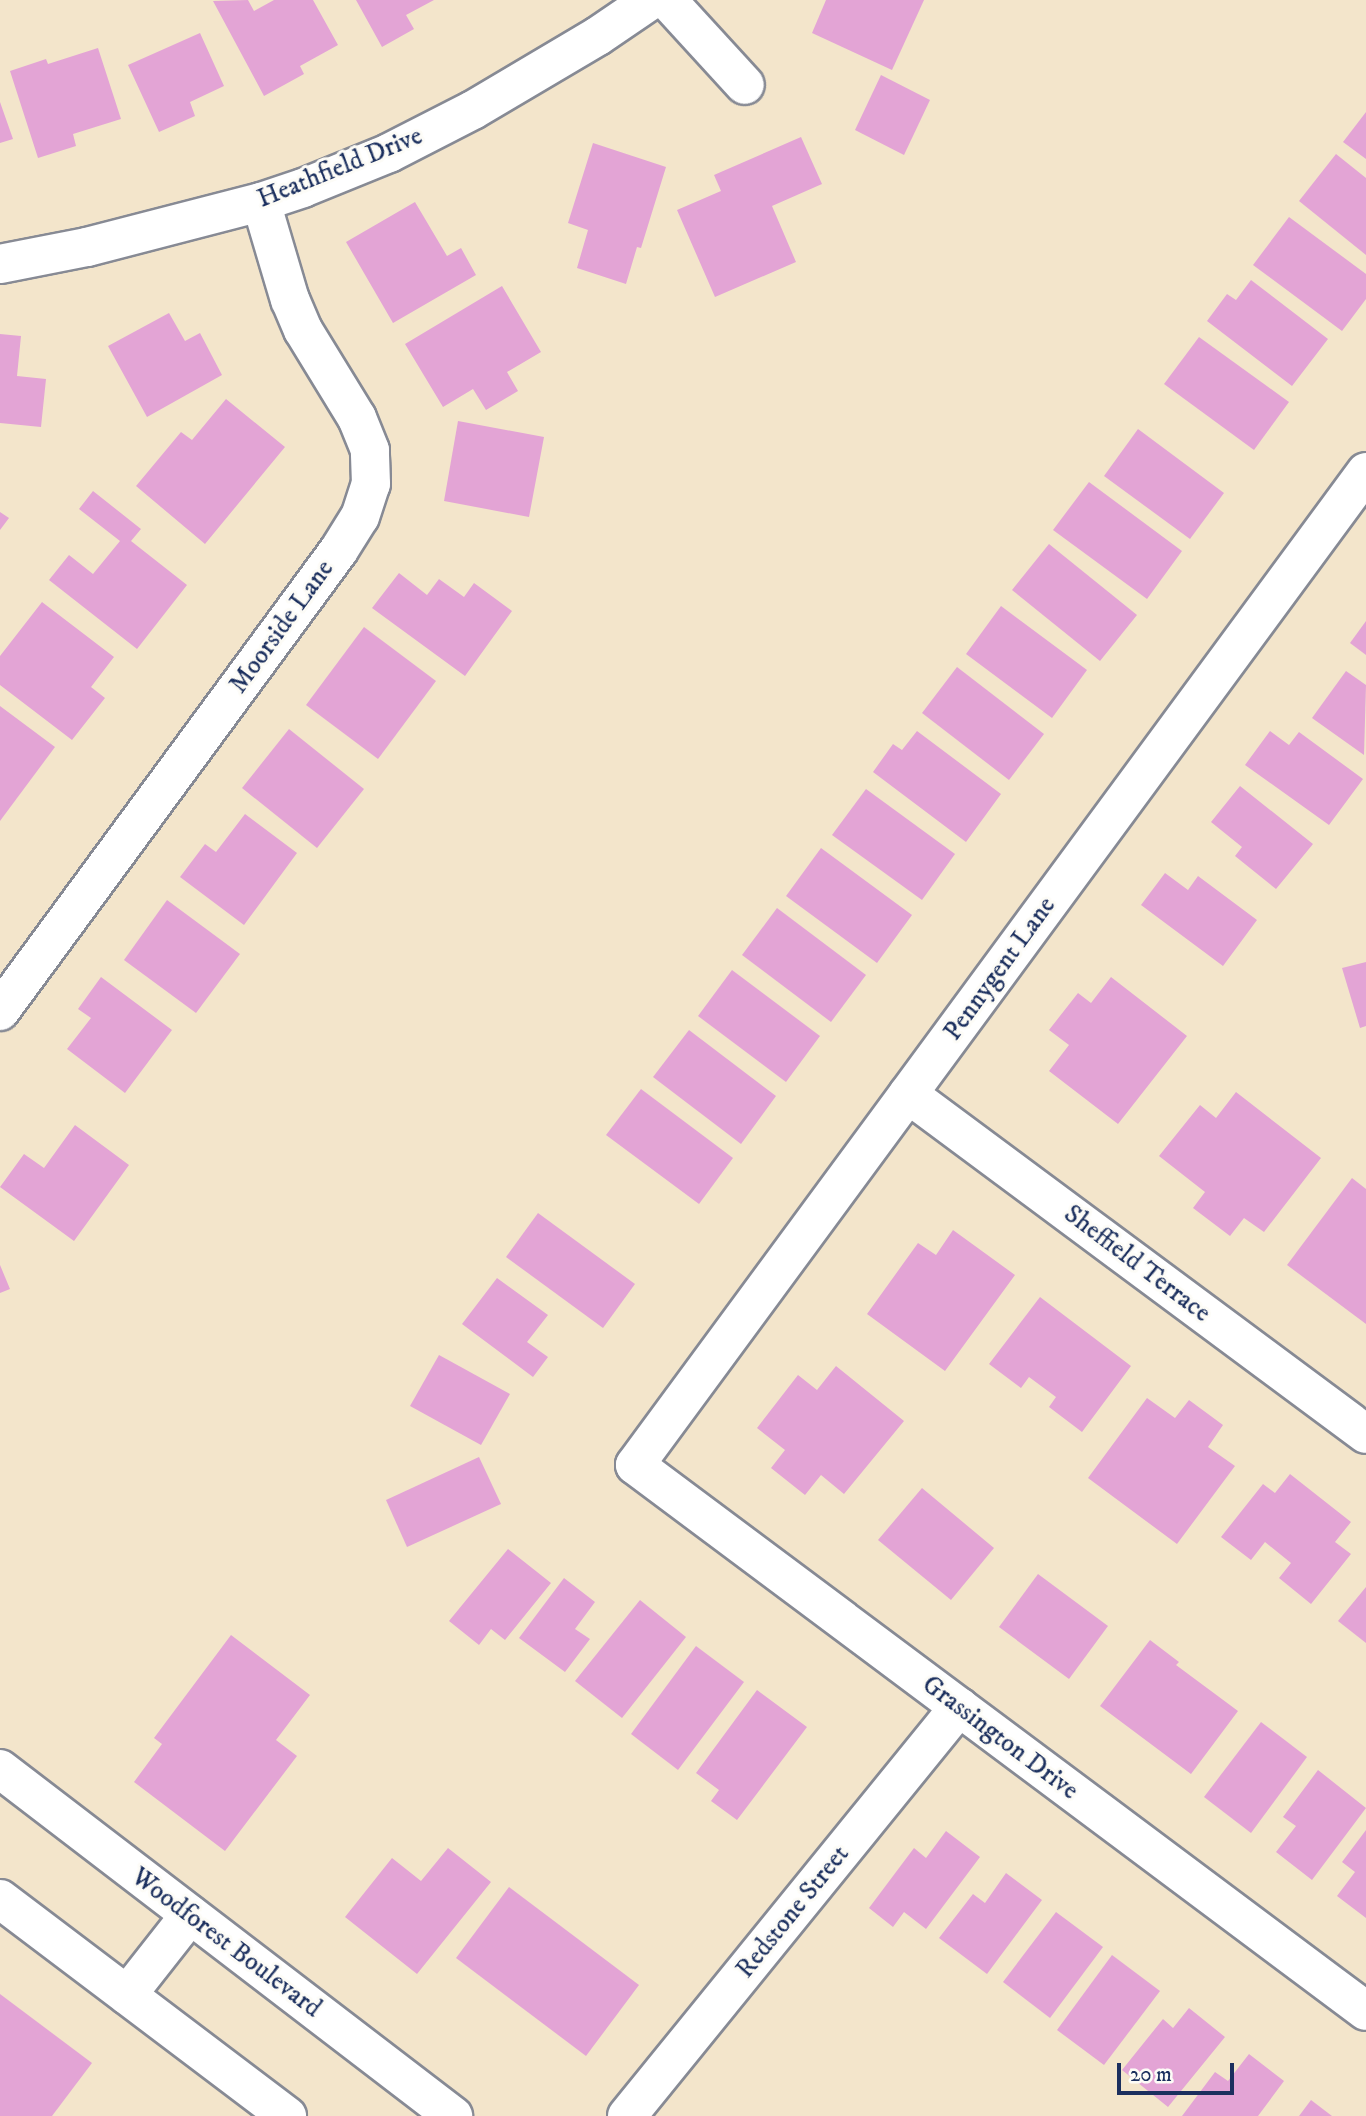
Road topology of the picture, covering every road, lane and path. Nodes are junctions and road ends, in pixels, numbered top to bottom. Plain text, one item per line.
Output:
1 (651, 0) edge
2 (667, 0) edge
3 (745, 85) dead end
4 (261, 202) junction
5 (0, 264) edge
6 (1366, 472) edge
7 (0, 1011) edge
8 (908, 1094) junction
9 (1366, 1434) edge
10 (635, 1465) joint
11 (959, 1707) junction
12 (0, 1769) edge
13 (0, 1899) edge
14 (190, 1915) junction
15 (128, 1995) junction
16 (1366, 2011) edge
17 (287, 2116) edge
18 (453, 2116) edge
19 (627, 2116) edge

1 - 4 street, Heathfield Drive
2 - 3 street
4 - 5 street, Heathfield Drive
4 - 7 street, Moorside Lane
6 - 8 street, Pennygent Lane
8 - 9 street, Sheffield Terrace
8 - 10 street, Pennygent Lane
10 - 11 street, Grassington Drive
11 - 16 street, Grassington Drive
11 - 19 street, Redstone Street
12 - 14 street, Woodforest Boulevard
13 - 15 street
14 - 15 street
14 - 18 street, Woodforest Boulevard
15 - 17 street

